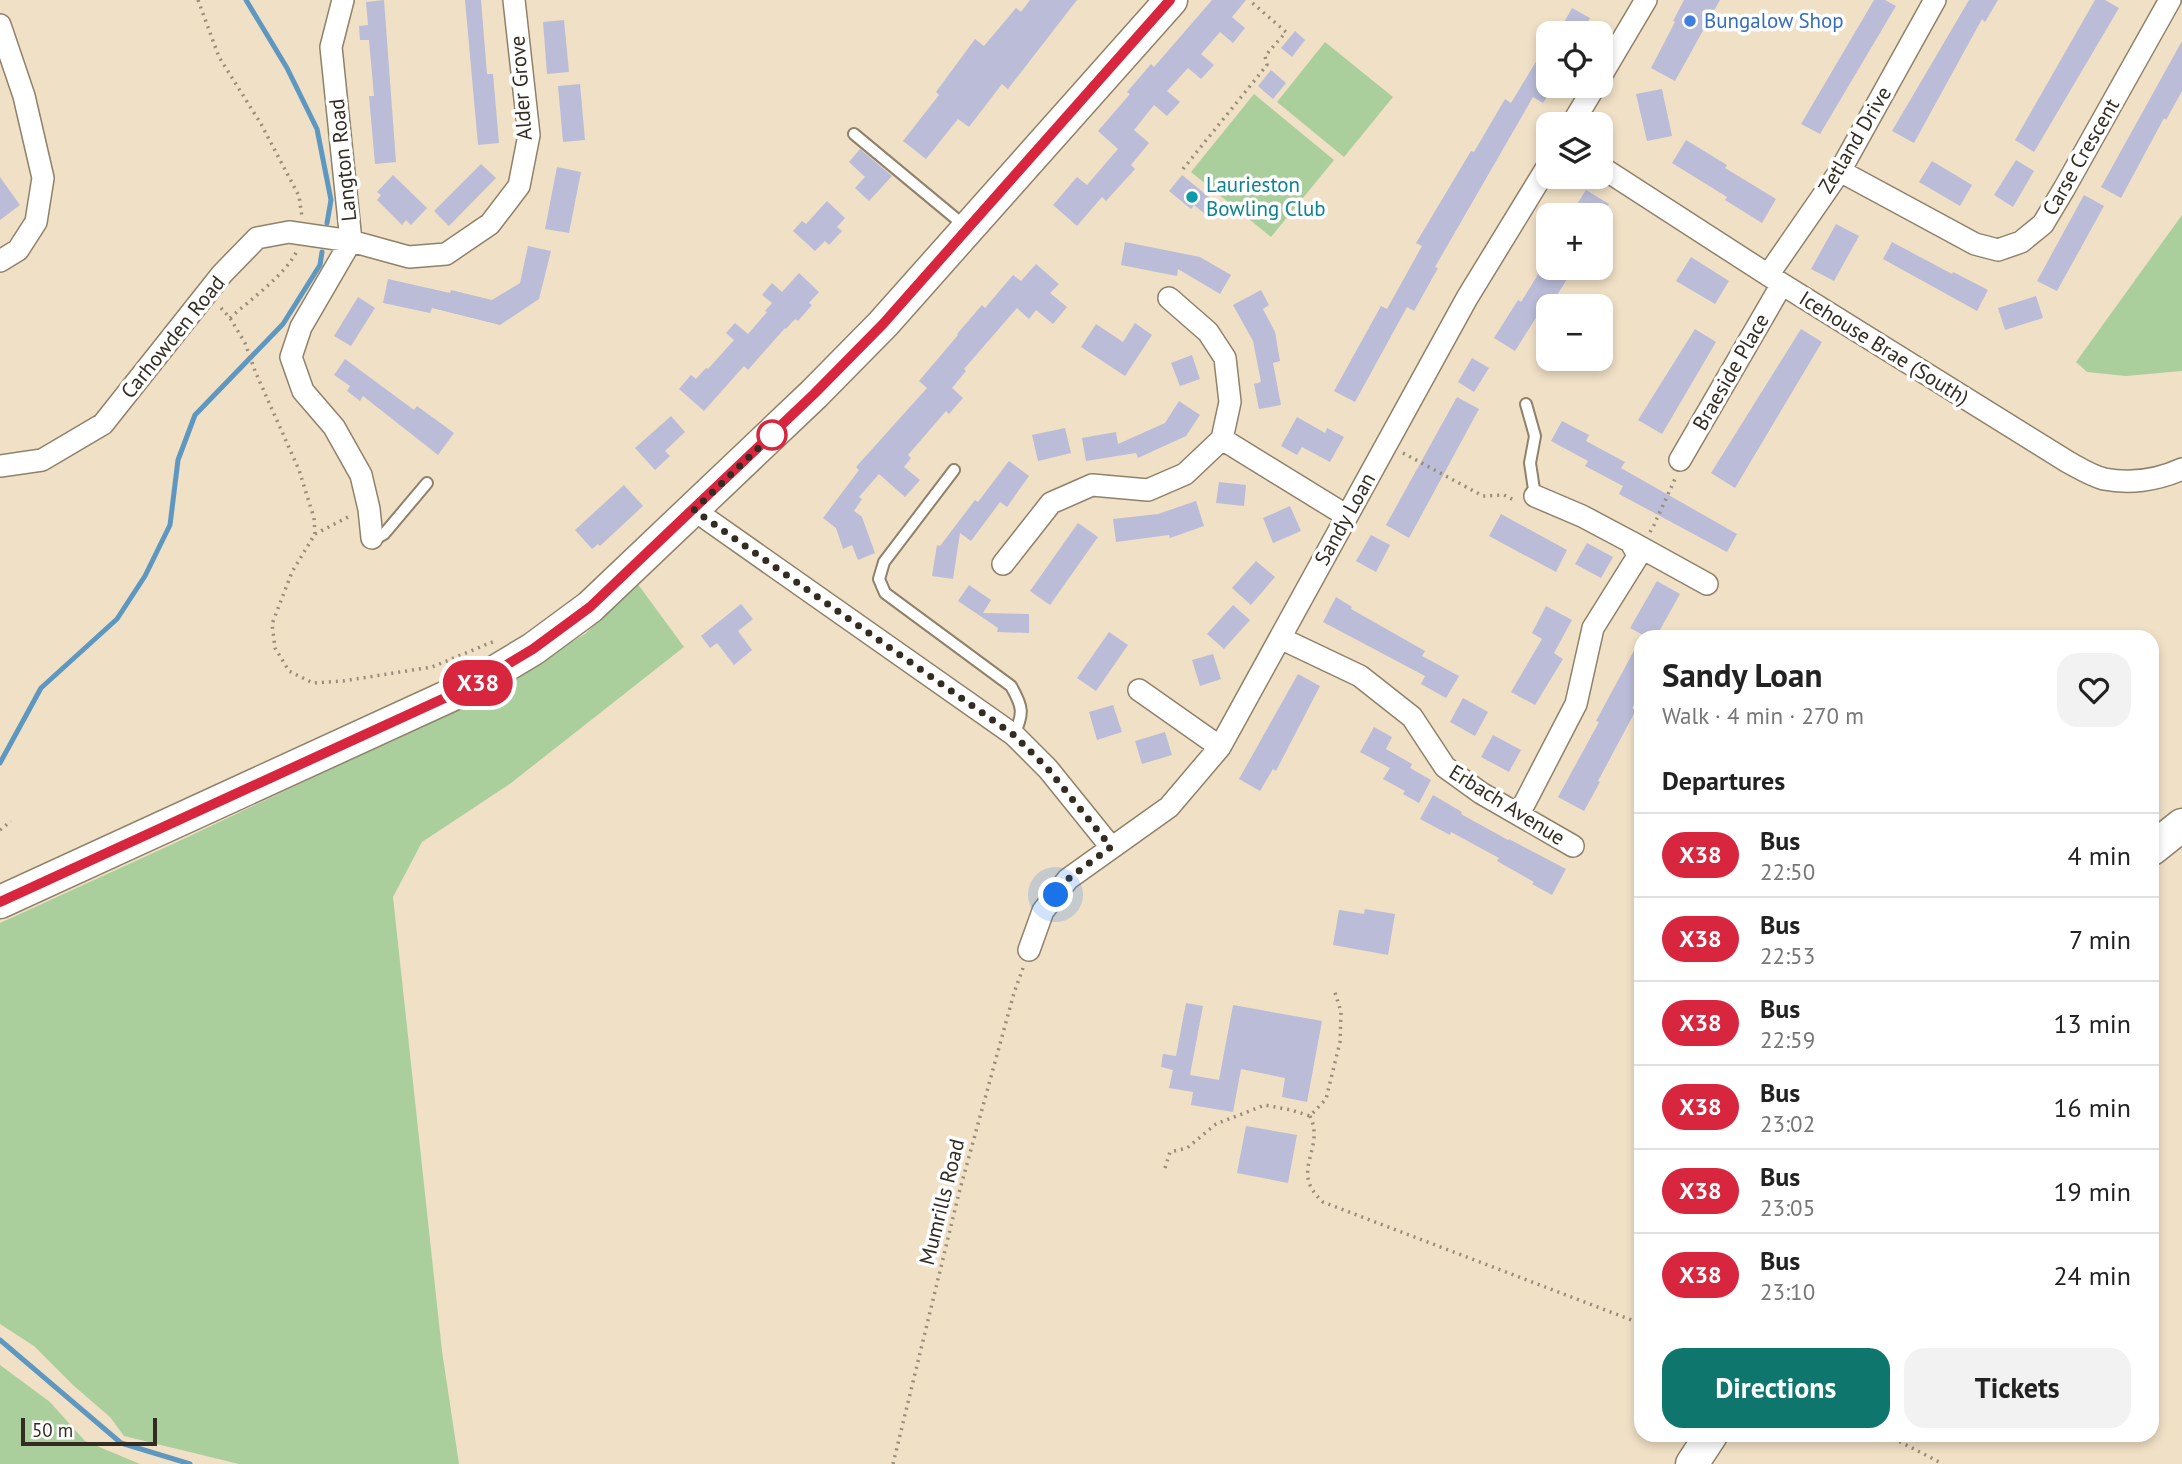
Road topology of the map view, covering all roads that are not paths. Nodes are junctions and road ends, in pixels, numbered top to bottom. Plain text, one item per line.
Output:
1 (343, 0) edge
2 (514, 0) edge
3 (1171, 0) edge
4 (1646, 0) edge
5 (1935, 0) edge
6 (2170, 0) edge
7 (0, 25) edge
8 (1613, 56) edge
9 (854, 134) dead end
10 (1839, 171) junction
11 (1613, 175) edge
12 (1536, 185) edge
13 (968, 229) junction
14 (351, 241) junction
15 (0, 261) edge
16 (1775, 280) junction
17 (1169, 298) dead end
18 (1526, 404) dead end
19 (1222, 439) junction
20 (1680, 460) road end
21 (0, 466) edge
22 (2182, 469) edge
23 (954, 470) dead end
24 (427, 483) dead end
25 (1535, 496) joint
26 (694, 510) junction
27 (1347, 516) junction
28 (372, 538) joint
29 (1635, 544) junction
30 (1003, 564) dead end
31 (1707, 584) dead end
32 (1280, 638) junction
33 (1139, 690) dead end
34 (1014, 735) junction
35 (1220, 747) junction
36 (1519, 814) junction
37 (2182, 825) edge
38 (2159, 843) edge
39 (1573, 846) dead end
40 (1111, 847) junction
41 (0, 902) edge
42 (1029, 950) road end
43 (1707, 1442) edge
44 (1692, 1464) edge

1 - 14 street, Langton Road
2 - 14 street, Alder Grove
3 - 13 main road
4 - 8 street
5 - 10 street, Zetland Drive
6 - 10 street, Carse Crescent
7 - 15 street
9 - 13 lane
10 - 16 street, Zetland Drive
11 - 16 street, Icehouse Brae (South)
12 - 27 street, Sandy Loan
13 - 26 main road
14 - 21 street, Carhowden Road
14 - 28 street, Langton Road
16 - 20 street, Braeside Place
16 - 22 street, Icehouse Brae (South)
17 - 19 street
18 - 25 lane
19 - 27 street
19 - 30 street
23 - 34 lane
24 - 28 lane
25 - 29 street
26 - 34 street
26 - 41 main road
27 - 32 street, Sandy Loan
29 - 31 street
29 - 36 street
32 - 35 street, Sandy Loan
32 - 36 street, Erbach Avenue
33 - 35 street
34 - 40 street
35 - 40 street, Sandy Loan
36 - 39 street, Erbach Avenue
37 - 38 main road
40 - 42 street, Sandy Loan
43 - 44 main road

